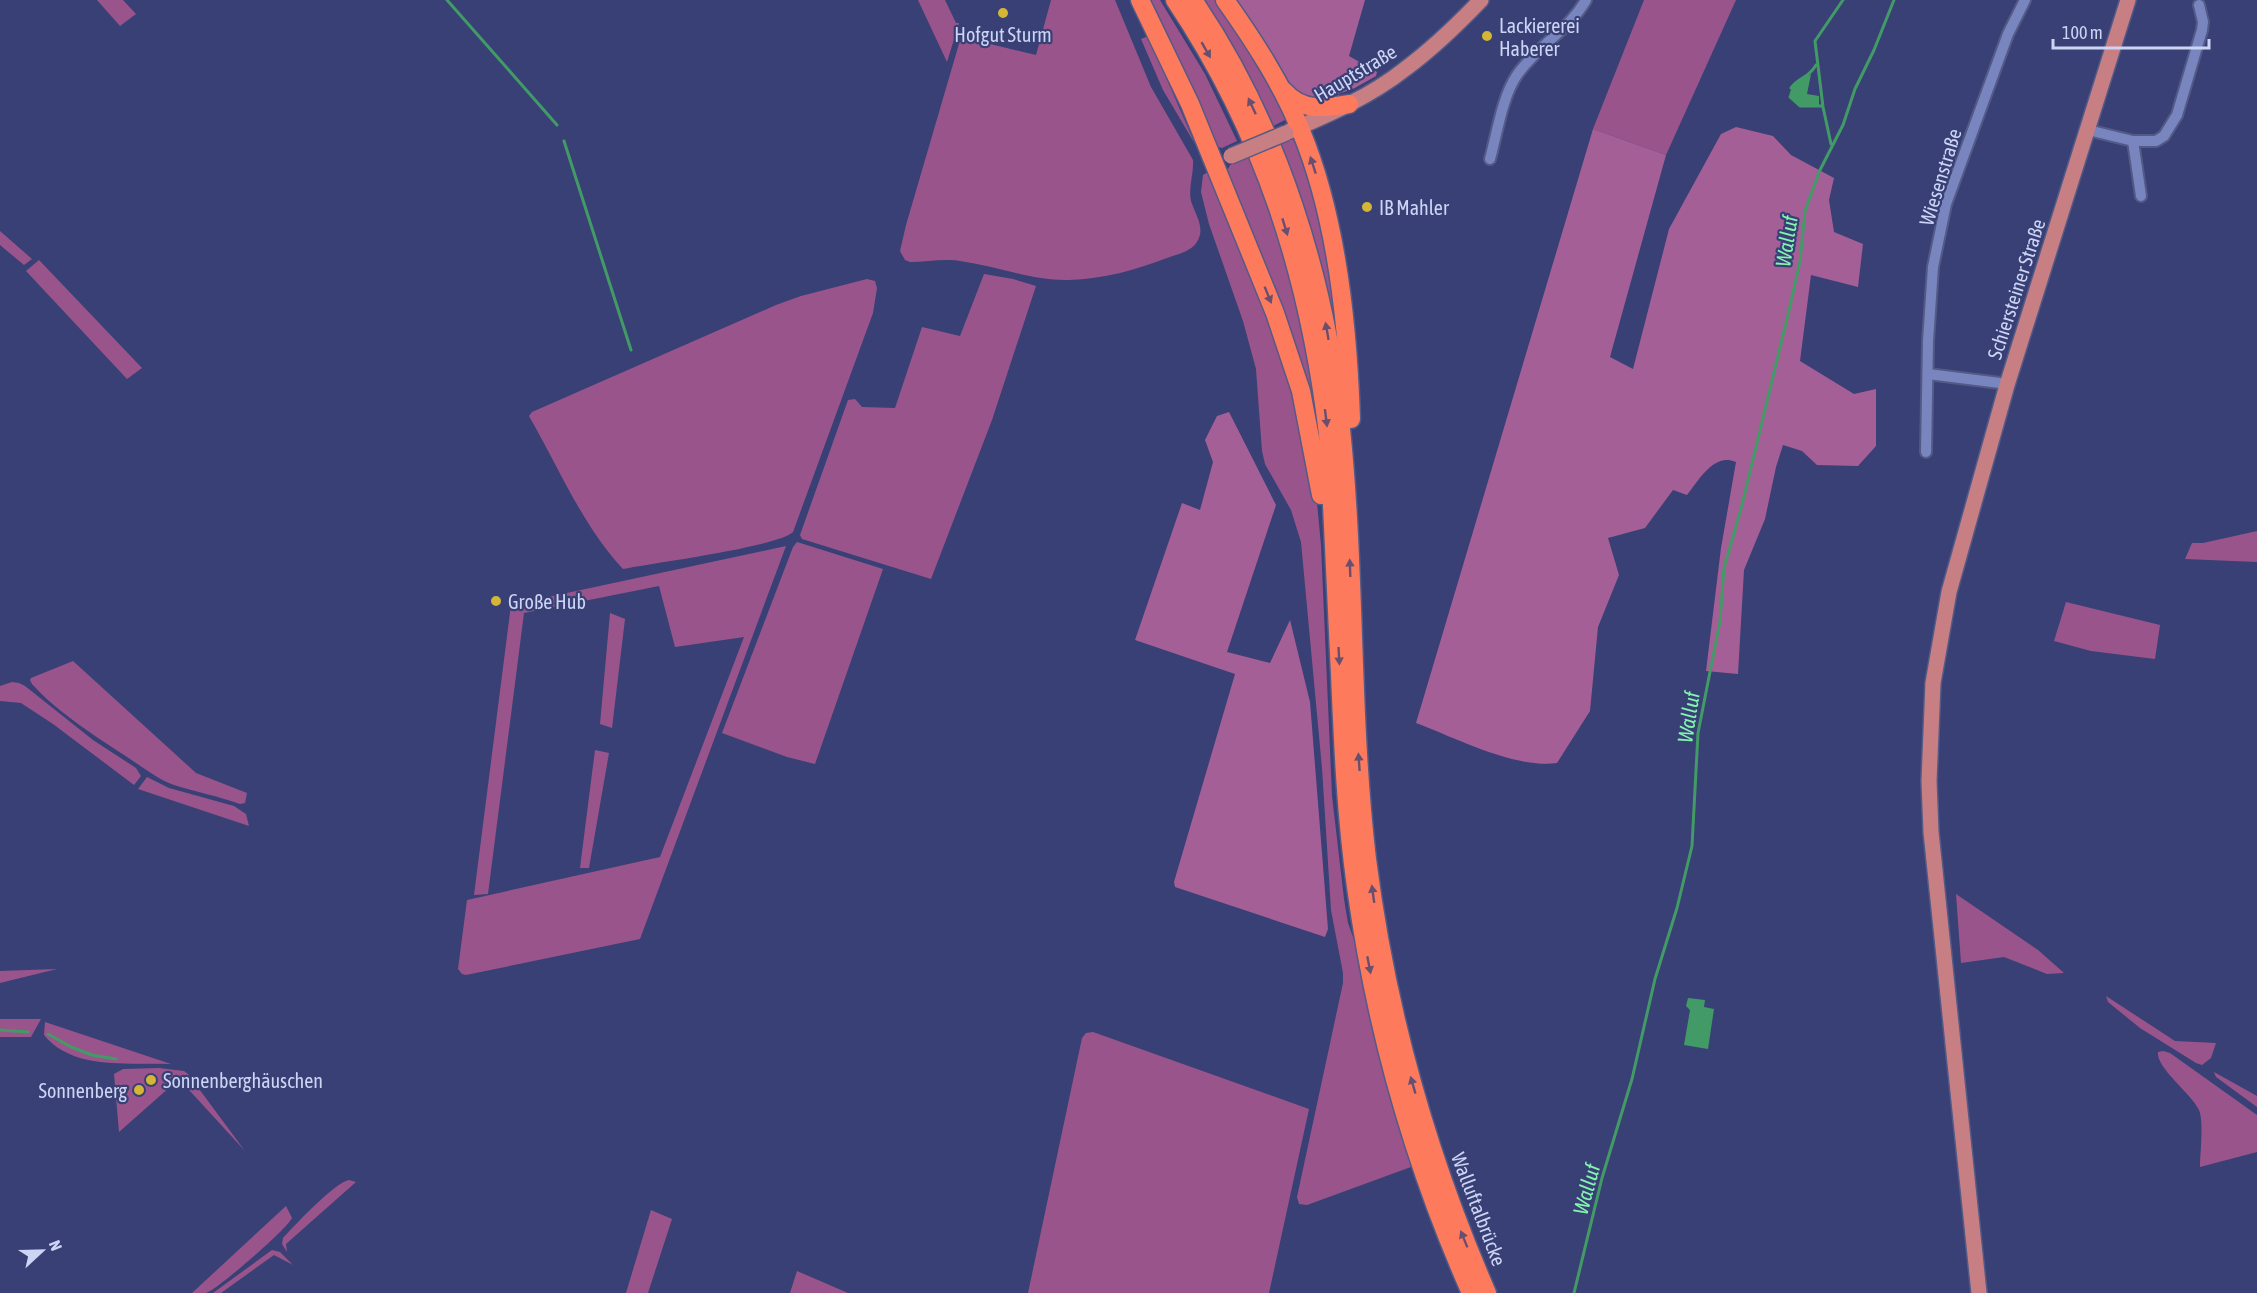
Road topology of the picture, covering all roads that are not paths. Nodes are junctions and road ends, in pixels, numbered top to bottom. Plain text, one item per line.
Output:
1 (1140, 0) edge
2 (1175, 0) edge
3 (1193, 0) edge
4 (1225, 0) edge
5 (1481, 0) edge
6 (1586, 0) edge
7 (2025, 0) edge
8 (2128, 0) edge
9 (2199, 5) dead end
10 (1280, 86) junction
11 (1349, 104) junction
12 (1293, 130) junction
13 (2088, 130) junction
14 (2133, 141) junction
15 (1490, 159) dead end
16 (1223, 160) junction
17 (2141, 196) dead end
18 (1928, 374) junction
19 (2000, 383) dead end
20 (1926, 452) dead end
21 (1349, 535) junction
22 (1336, 598) junction
23 (1423, 1144) junction
24 (1470, 1293) edge
25 (1487, 1293) edge
26 (1978, 1293) edge

1 - 16 highway
2 -> 22 highway
21 -> 3 highway
4 - 10 highway
5 - 11 main road, Hauptstraße
6 - 15 street
7 - 18 street, Wiesenstraße
8 - 13 main road, Schiersteiner Straße
9 - 14 street
10 - 11 highway
10 - 12 highway
11 - 12 main road, Hauptstraße
12 - 16 main road, Hauptstraße, bridge
21 -> 12 highway
13 - 14 street
13 - 26 main road, Schiersteiner Straße
14 - 17 street
16 -> 22 highway
18 - 19 street
18 - 20 street, Wiesenstraße
23 -> 21 highway
22 -> 23 highway
23 - 24 highway, Walluftalbrücke
25 -> 23 highway, Walluftalbrücke

